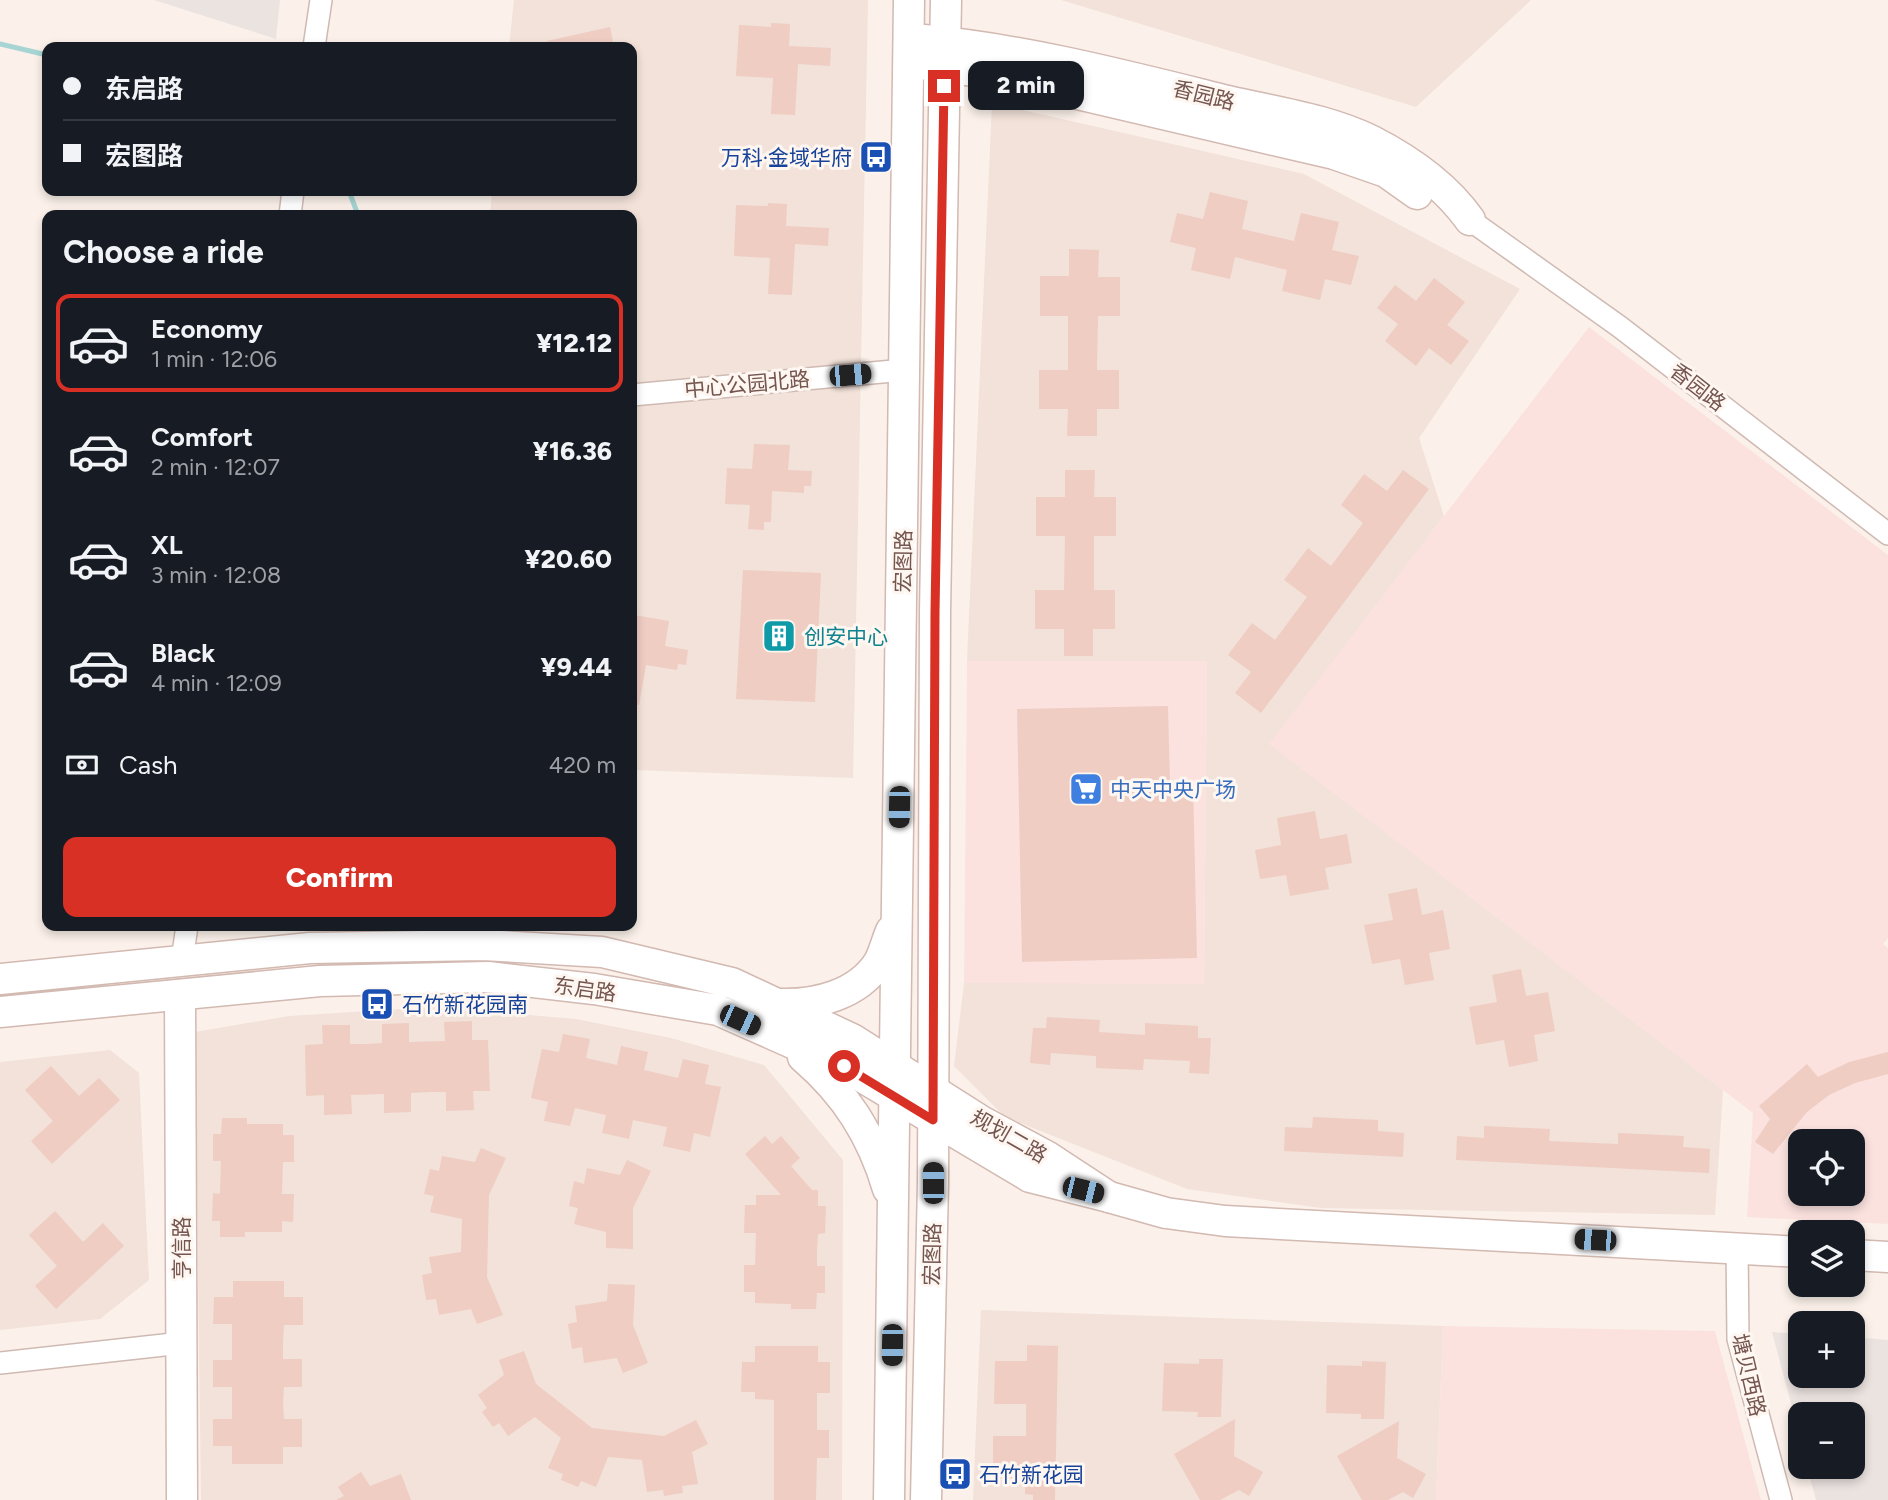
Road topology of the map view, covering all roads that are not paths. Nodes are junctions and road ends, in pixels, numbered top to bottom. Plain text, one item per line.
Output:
1 (321, 0) edge
2 (909, 0) edge
3 (946, 0) edge
4 (315, 42) edge
5 (907, 50) junction
6 (944, 54) junction
7 (1470, 220) joint
8 (904, 370) junction
9 (637, 395) edge
10 (1888, 534) edge
11 (897, 918) junction
12 (186, 931) edge
13 (182, 960) junction
14 (0, 979) edge
15 (180, 995) junction
16 (776, 1004) junction
17 (0, 1012) edge
18 (785, 1040) junction
19 (896, 1066) junction
20 (934, 1090) junction
21 (896, 1096) junction
22 (933, 1120) junction
23 (1108, 1197) junction
24 (894, 1213) junction
25 (1737, 1247) junction
26 (1788, 1251) edge
27 (1865, 1256) edge
28 (1888, 1257) edge
29 (182, 1343) junction
30 (0, 1363) edge
31 (182, 1500) edge
32 (889, 1500) edge
33 (926, 1500) edge
34 (1781, 1500) edge

1 - 4 street
2 - 5 main road, 宏图路
3 - 6 main road, 宏图路
5 - 6 main road, 香园路
5 - 8 main road, 宏图路
6 - 7 main road, 香园路
6 - 20 main road, 宏图路
7 - 10 street, 香园路
8 - 9 street, 中心公园北路
8 - 11 main road, 宏图路
11 - 16 main road
11 - 19 main road, 宏图路
12 - 13 street
13 - 14 main road, 东启路
13 - 16 main road, 东启路
15 - 17 main road, 东启路
15 - 18 main road, 东启路
15 - 29 main road, 亨信路
16 - 19 main road, 规划二路
18 - 21 main road, 东启路
18 - 24 main road
19 - 20 main road, 规划二路
19 - 21 main road, 宏图路
20 - 22 main road, 宏图路
20 - 23 main road, 规划二路
21 - 22 main road, 东启路
21 - 24 main road, 宏图路
22 - 23 main road, 规划二路
22 - 33 main road, 宏图路
23 - 25 main road
24 - 32 main road, 宏图路
25 - 26 main road
25 - 34 street, 塘贝西路
27 - 28 main road
29 - 30 street
29 - 31 main road, 亨信路

